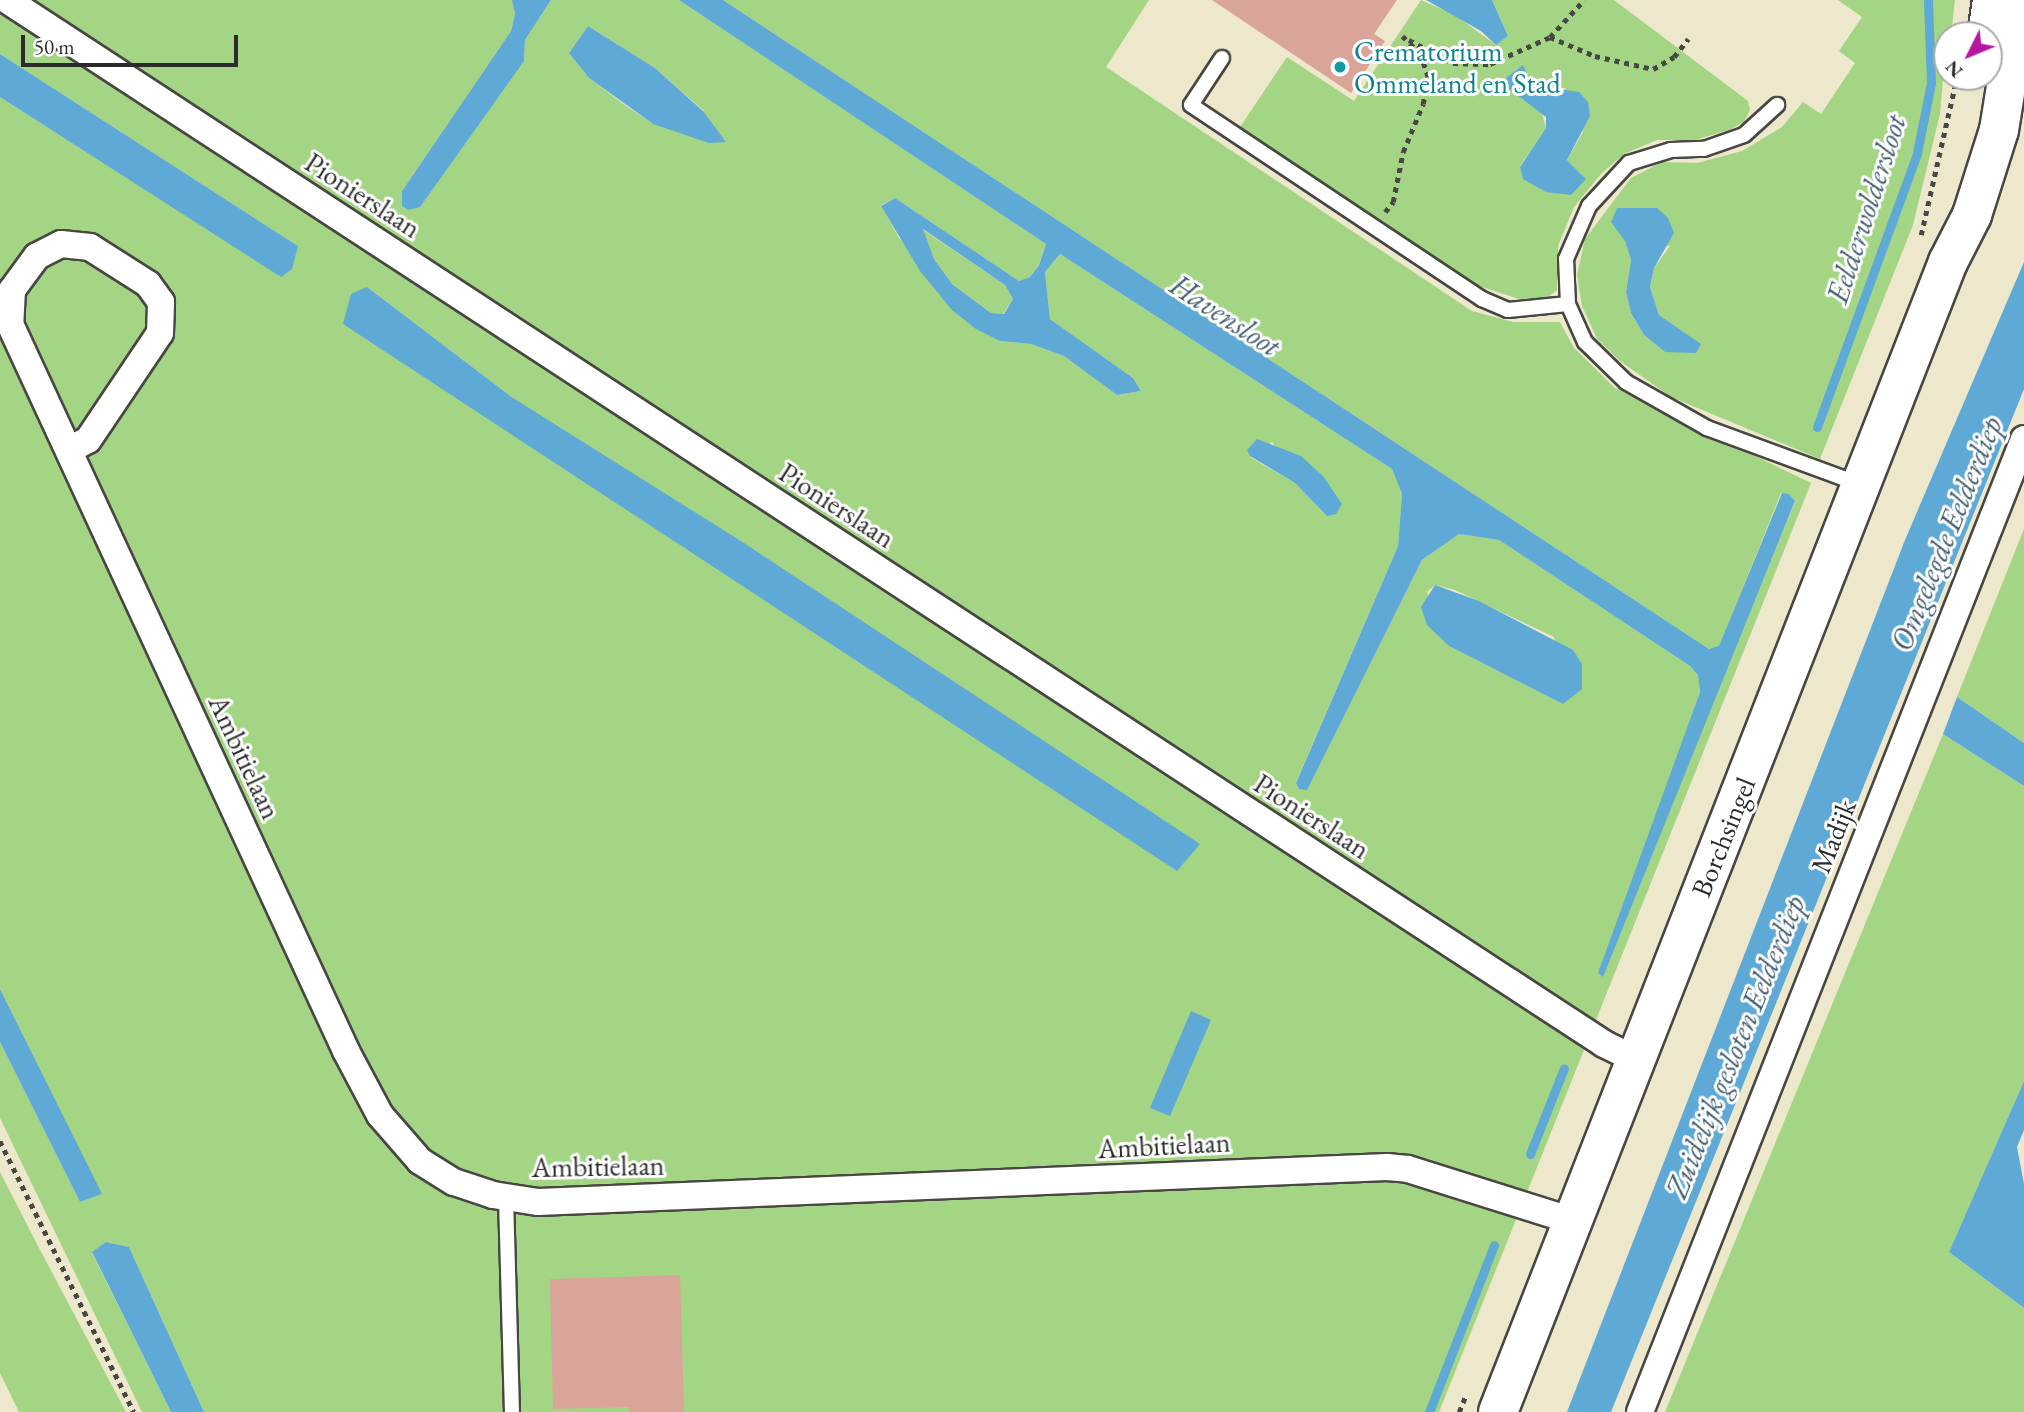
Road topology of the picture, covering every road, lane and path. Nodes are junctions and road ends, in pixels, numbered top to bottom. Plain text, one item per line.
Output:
1 (7, 0) edge
2 (1584, 0) edge
3 (1992, 0) edge
4 (2020, 0) edge
5 (1989, 21) edge
6 (1550, 37) junction
7 (1688, 39) dead end
8 (1222, 58) dead end
9 (1979, 91) edge
10 (1777, 105) dead end
11 (1374, 227) junction
12 (1948, 262) junction
13 (1568, 304) junction
14 (2024, 439) edge
15 (69, 450) junction
16 (1863, 486) junction
17 (1635, 1059) junction
18 (0, 1141) edge
19 (506, 1198) junction
20 (1573, 1221) junction
21 (134, 1412) edge
22 (512, 1412) edge
23 (1498, 1412) edge
24 (1640, 1412) edge

1 - 17 street, Pionierslaan
2 - 6 path
3 - 5 main road
4 - 12 main road, Borchsingel
6 - 7 path
6 - 11 path
8 - 11 lane
9 - 12 main road, Borchsingel
10 - 13 lane
11 - 13 lane
12 - 16 main road, Borchsingel
13 - 16 lane
14 - 24 street, Madijk
15 - 15 street, Ambitielaan
15 - 19 street, Ambitielaan
16 - 17 main road, Borchsingel
17 - 20 main road, Borchsingel
18 - 21 path
19 - 20 street, Ambitielaan
19 - 22 lane
20 - 23 main road, Borchsingel

